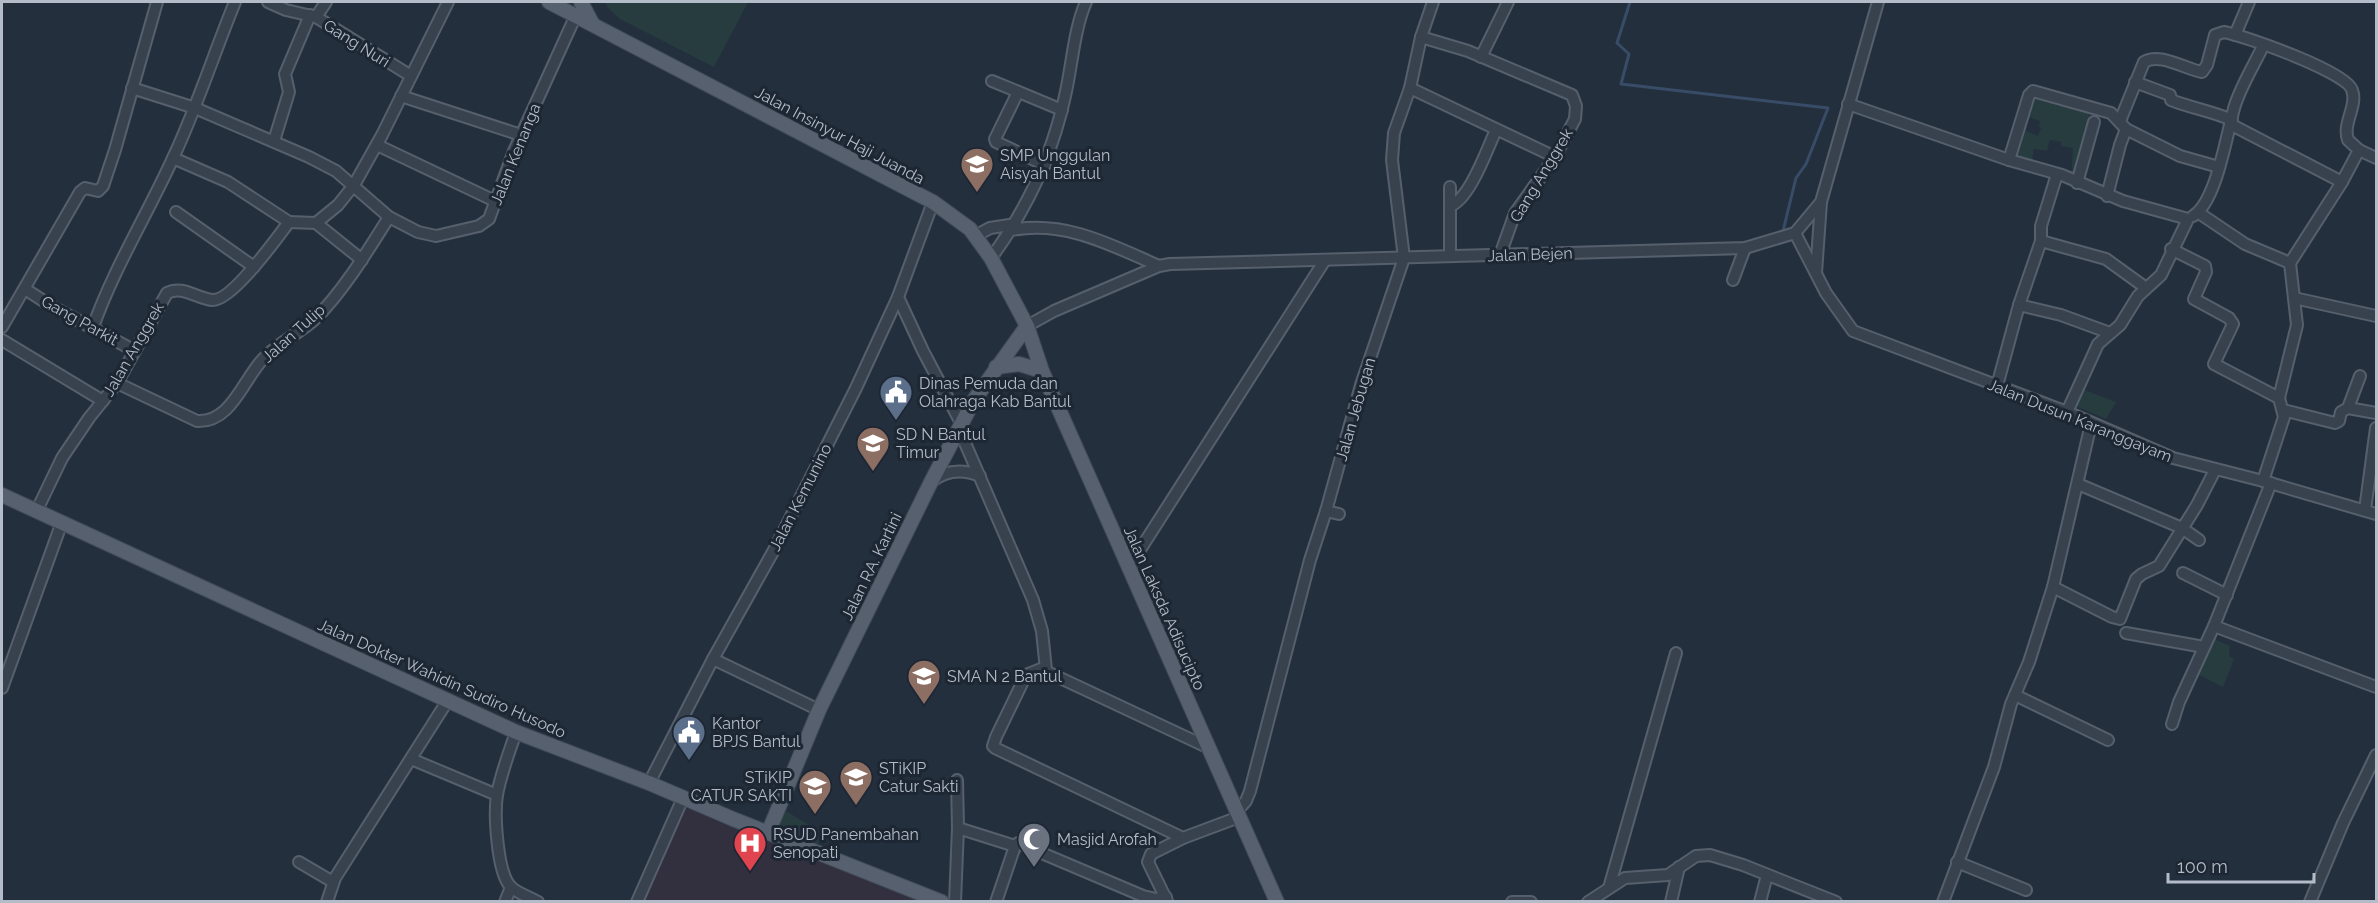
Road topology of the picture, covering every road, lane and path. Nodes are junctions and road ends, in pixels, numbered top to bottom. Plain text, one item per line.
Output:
1 (157, 2) edge
2 (235, 2) edge
3 (268, 2) edge
4 (326, 2) edge
5 (448, 2) edge
6 (549, 2) edge
7 (1086, 2) edge
8 (1433, 2) edge
9 (1508, 2) edge
10 (1878, 2) edge
11 (2249, 2) edge
12 (578, 8) edge
13 (313, 16) junction
14 (2235, 35) junction
15 (1421, 37) junction
16 (2263, 46) junction
17 (1481, 57) junction
18 (411, 76) junction
19 (992, 81) dead end
20 (2135, 82) junction
21 (132, 88) junction
22 (1410, 88) junction
23 (1018, 92) junction
24 (401, 96) junction
25 (1848, 104) junction
26 (195, 108) junction
27 (1062, 110) junction
28 (2231, 122) junction
29 (2094, 123) dead end
30 (2123, 125) junction
31 (1496, 130) junction
32 (521, 135) junction
33 (274, 141) junction
34 (377, 145) junction
35 (2359, 150) junction
36 (1555, 157) junction
37 (173, 158) junction
38 (2376, 158) edge
39 (2009, 160) junction
40 (1045, 165) junction
41 (2219, 167) junction
42 (2057, 174) junction
43 (2342, 182) junction
44 (2077, 183) junction
45 (354, 185) junction
46 (1450, 187) dead end
47 (2107, 195) junction
48 (495, 201) junction
49 (933, 202) junction
50 (1821, 202) junction
51 (1450, 206) junction
52 (176, 212) dead end
53 (2199, 213) junction
54 (390, 217) junction
55 (2188, 219) junction
56 (290, 222) junction
57 (316, 223) junction
58 (1014, 227) junction
59 (1795, 233) junction
60 (975, 236) junction
61 (2041, 241) junction
62 (1745, 248) junction
63 (2171, 249) junction
64 (1500, 255) junction
65 (1450, 256) junction
66 (991, 258) junction
67 (1404, 258) junction
68 (362, 260) junction
69 (1325, 260) junction
70 (2290, 263) junction
71 (1159, 266) junction
72 (254, 267) junction
73 (1816, 274) junction
74 (1733, 280) dead end
75 (2146, 288) junction
76 (25, 289) junction
77 (898, 297) junction
78 (2294, 298) junction
79 (2019, 305) junction
80 (2376, 315) edge
81 (1027, 326) junction
82 (2, 327) edge
83 (93, 327) junction
84 (2110, 333) junction
85 (2, 340) edge
86 (135, 351) junction
87 (996, 367) junction
88 (1042, 371) junction
89 (2360, 376) dead end
90 (117, 383) junction
91 (1997, 386) junction
92 (2279, 398) junction
93 (103, 401) junction
94 (2348, 408) junction
95 (2283, 410) junction
96 (2067, 412) junction
97 (2376, 413) edge
98 (2091, 424) junction
99 (960, 426) junction
100 (2376, 428) edge
101 (2215, 470) junction
102 (980, 476) junction
103 (931, 482) junction
104 (2267, 482) junction
105 (2078, 484) junction
106 (2, 495) edge
107 (37, 510) junction
108 (2365, 510) junction
109 (1326, 511) junction
110 (1339, 514) dead end
111 (2376, 514) edge
112 (62, 522) junction
113 (2182, 528) junction
114 (2199, 540) dead end
115 (1129, 567) junction
116 (2183, 573) dead end
117 (2053, 587) junction
118 (2227, 595) junction
119 (2214, 626) junction
120 (2126, 633) dead end
121 (2204, 646) junction
122 (1676, 653) dead end
123 (713, 659) junction
124 (1046, 670) junction
125 (2376, 687) edge
126 (2, 688) edge
127 (2015, 695) junction
128 (448, 700) junction
129 (819, 710) junction
130 (2172, 724) dead end
131 (516, 732) junction
132 (2108, 740) dead end
133 (1207, 747) junction
134 (2376, 755) edge
135 (411, 759) junction
136 (957, 780) dead end
137 (649, 783) junction
138 (497, 795) junction
139 (682, 798) junction
140 (1238, 815) junction
141 (958, 828) junction
142 (768, 833) junction
143 (1183, 838) junction
144 (1015, 846) junction
145 (299, 862) dead end
146 (1957, 862) junction
147 (1679, 867) junction
148 (1767, 874) junction
149 (333, 882) junction
150 (511, 887) junction
151 (1609, 888) junction
152 (2026, 890) dead end
153 (1167, 899) edge
154 (327, 902) edge
155 (505, 902) edge
156 (538, 902) edge
157 (637, 902) edge
158 (942, 902) edge
159 (955, 902) edge
160 (996, 902) edge
161 (1277, 902) edge
162 (1512, 902) edge
163 (1531, 902) edge
164 (1588, 902) edge
165 (1671, 902) edge
166 (1760, 902) edge
167 (1836, 902) edge
168 (1943, 902) edge
169 (2310, 902) edge

1 - 21 street
2 - 26 street
3 - 13 street, Gang Nuri
4 - 13 street
5 - 18 street
6 - 12 main road
7 - 27 street
8 - 15 street, Jalan Jebugan
9 - 17 street
10 - 25 street
11 - 14 street
12 - 32 street, Jalan Kenanga
12 - 49 main road, Jalan Insinyur Haji Juanda
13 - 18 street, Gang Nuri
13 - 33 street
14 - 16 street
14 - 20 street
15 - 17 street
15 - 22 street, Jalan Jebugan
16 - 28 street
16 - 35 street
17 - 36 street, Gang Anggrek
18 - 24 street
19 - 23 street
20 - 28 street
20 - 30 street
21 - 26 street, Jalan Kenanga
21 - 76 street
22 - 31 street
22 - 67 street, Jalan Jebugan
23 - 27 street
23 - 40 street
24 - 32 street
24 - 34 street
25 - 39 street
25 - 50 street
26 - 33 street, Jalan Kenanga
26 - 37 street
27 - 40 street
28 - 41 street
28 - 43 street
29 - 44 street
30 - 39 street
30 - 41 street
30 - 47 street
31 - 36 street
31 - 51 street
32 - 48 street, Jalan Kenanga
33 - 45 street, Jalan Kenanga
34 - 45 street
34 - 48 street
35 - 38 street
35 - 43 street
36 - 64 street, Gang Anggrek
37 - 56 street
37 - 83 street
39 - 42 street
40 - 58 street
41 - 53 street
42 - 44 street
42 - 61 street
43 - 70 street
44 - 47 street
45 - 54 street, Jalan Kenanga
45 - 57 street
46 - 51 street
47 - 55 street
48 - 54 street, Jalan Kenanga
49 - 60 main road, Jalan Insinyur Haji Juanda
49 - 77 street, Jalan Kemunino
50 - 59 street
50 - 73 street
51 - 65 street
52 - 72 street
53 - 55 street
53 - 70 street
54 - 68 street, Jalan Tulip
55 - 63 street
56 - 57 street
56 - 72 street, Jalan Anggrek
57 - 68 street
58 - 60 street
58 - 66 street
58 - 71 street
59 - 62 street, Jalan Bejen
59 - 73 street, Jalan Dusun Karanggayam
60 - 66 main road, Jalan Insinyur Haji Juanda
61 - 75 street
61 - 79 street
62 - 64 street, Jalan Bejen
62 - 74 street
63 - 75 street
63 - 92 street
64 - 65 street, Jalan Bejen
65 - 67 street, Jalan Bejen
66 - 81 main road, Jalan Insinyur Haji Juanda
67 - 69 street, Jalan Bejen
67 - 109 street, Jalan Jebugan
68 - 90 street, Jalan Tulip
69 - 71 street, Jalan Bejen
69 - 115 street
70 - 78 street
71 - 81 street, Jalan Bejen
72 - 86 street, Jalan Anggrek
73 - 91 street, Jalan Dusun Karanggayam
75 - 84 street
76 - 82 street
76 - 83 street, Gang Parkit
77 - 99 street
77 - 123 street, Jalan Kemunino
78 - 80 street
78 - 92 street
79 - 84 street
79 - 91 street
81 - 87 main road, Jalan RA. Kartini
81 - 88 main road, Jalan Laksda Adisucipto
83 - 86 street, Gang Parkit
84 - 96 street
85 - 93 street
86 - 90 street, Jalan Anggrek
87 - 88 main road
87 - 99 main road, Jalan RA. Kartini
88 - 115 main road, Jalan Laksda Adisucipto
89 - 94 street
90 - 93 street, Jalan Anggrek
91 - 96 street, Jalan Dusun Karanggayam
92 - 95 street
93 - 107 street, Jalan Anggrek
94 - 95 street
94 - 97 street
95 - 104 street
96 - 98 street, Jalan Dusun Karanggayam
98 - 101 street, Jalan Dusun Karanggayam
98 - 105 street
99 - 102 street
99 - 103 main road, Jalan RA. Kartini
100 - 108 street
101 - 104 street, Jalan Dusun Karanggayam
101 - 113 street
102 - 103 street
102 - 124 street
103 - 129 main road, Jalan RA. Kartini
104 - 108 street, Jalan Dusun Karanggayam
104 - 118 street
105 - 113 street
105 - 117 street
106 - 107 main road, Jalan Dokter Wahidin Sudiro Husodo
107 - 112 main road, Jalan Dokter Wahidin Sudiro Husodo
108 - 111 street, Jalan Dusun Karanggayam
109 - 110 street
109 - 140 street, Jalan Jebugan
112 - 126 street
112 - 128 main road, Jalan Dokter Wahidin Sudiro Husodo
113 - 114 street
113 - 117 street
115 - 133 main road, Jalan Laksda Adisucipto
116 - 118 street
117 - 127 street
118 - 119 street
119 - 121 street
119 - 125 street
120 - 121 street
121 - 130 street
122 - 151 street
123 - 129 street
123 - 137 street, Jalan Kemunino
124 - 133 street
124 - 143 street
127 - 132 street
127 - 146 street
128 - 131 main road, Jalan Dokter Wahidin Sudiro Husodo
128 - 135 street
129 - 142 main road, Jalan RA. Kartini
131 - 137 main road, Jalan Dokter Wahidin Sudiro Husodo
131 - 138 street
133 - 140 main road, Jalan Laksda Adisucipto
134 - 169 street
135 - 138 street
135 - 149 street
136 - 141 street
137 - 139 main road, Jalan Dokter Wahidin Sudiro Husodo
138 - 150 street
139 - 142 main road, Jalan Dokter Wahidin Sudiro Husodo
139 - 157 street
140 - 143 street
140 - 161 main road, Jalan Laksda Adisucipto
141 - 144 street
141 - 159 street
142 - 158 main road, Jalan Dokter Wahidin Sudiro Husodo
143 - 153 street
144 - 153 street
144 - 160 street
145 - 149 street
146 - 152 street
146 - 168 street
147 - 148 street
147 - 151 street
147 - 165 street
148 - 166 street
148 - 167 street
149 - 154 street
150 - 155 street
150 - 156 street
151 - 164 street
162 - 163 street

